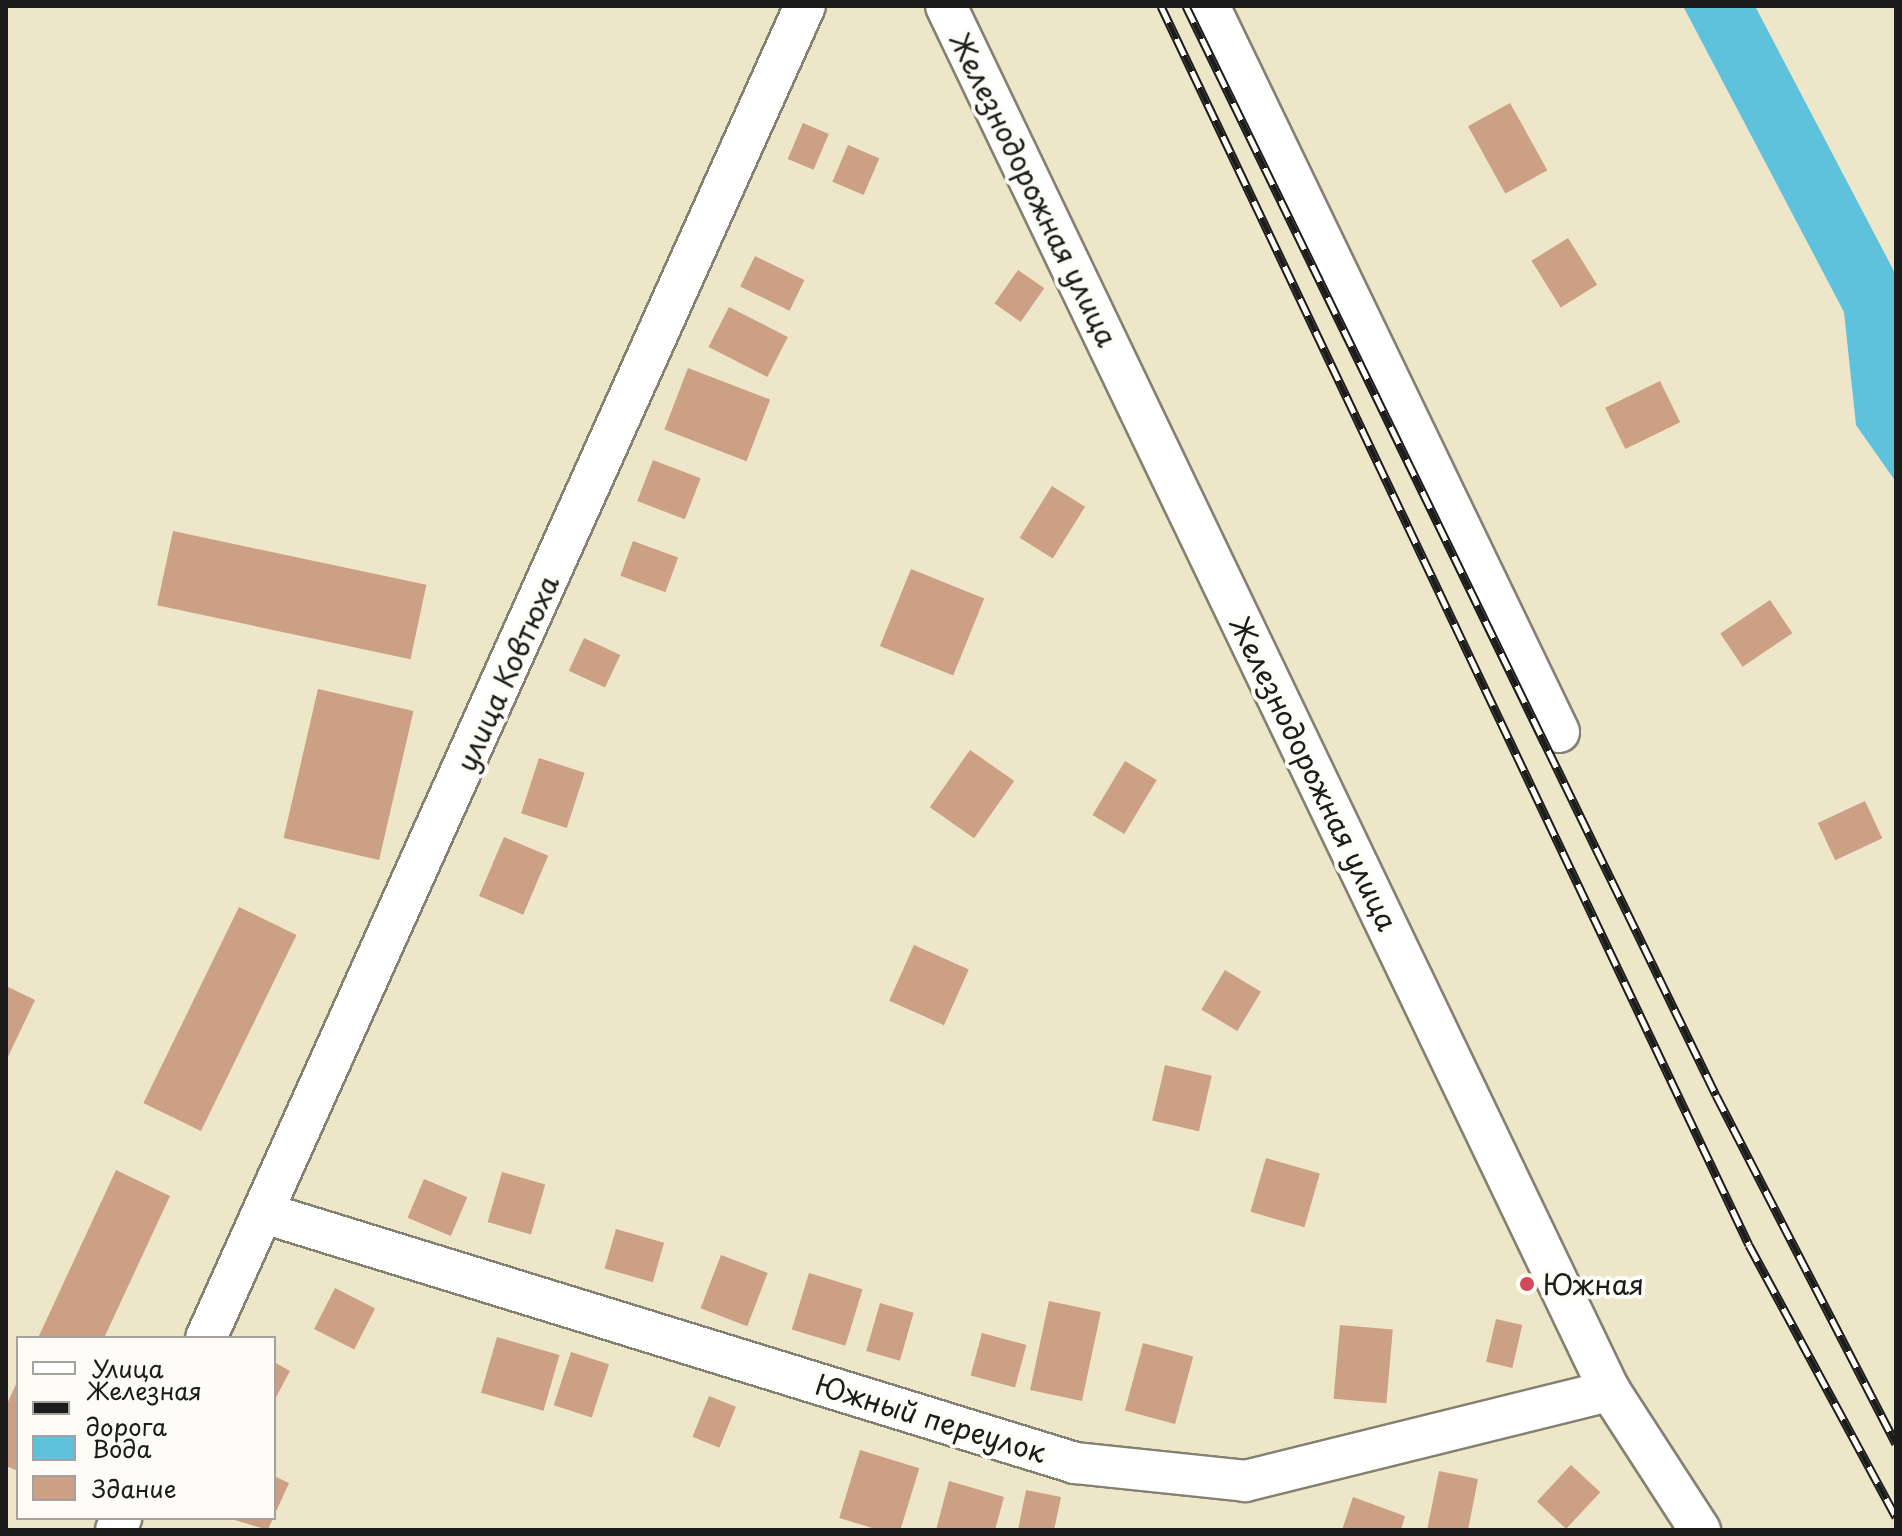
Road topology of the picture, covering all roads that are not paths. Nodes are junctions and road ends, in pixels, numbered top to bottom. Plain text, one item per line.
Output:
1 (805, 6) edge
2 (946, 6) edge
3 (1209, 6) edge
4 (1559, 732) dead end
5 (264, 1213) junction
6 (207, 1336) edge
7 (1610, 1391) junction
8 (1700, 1530) edge

1 - 5 street, улица Ковтюха
2 - 7 street, Железнодорожная улица
3 - 4 street
5 - 6 street, улица Ковтюха
5 - 7 street, Южный переулок
7 - 8 street, Железнодорожная улица

